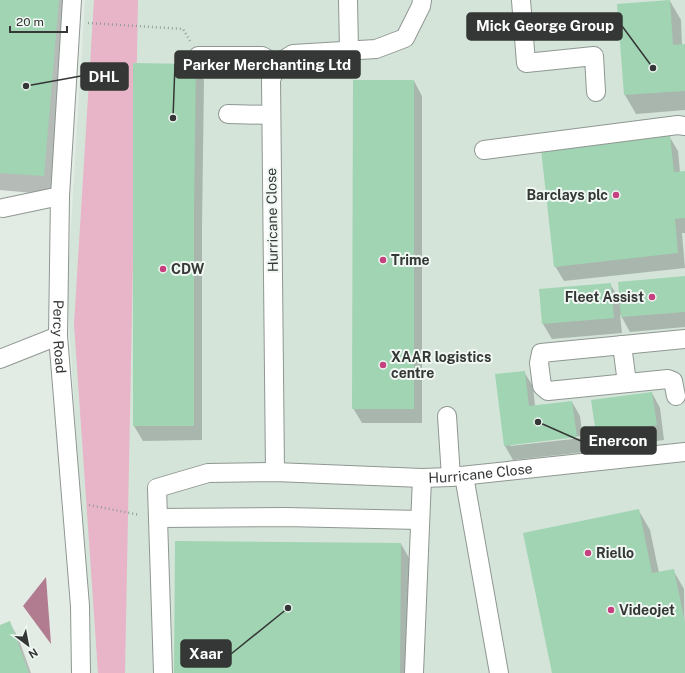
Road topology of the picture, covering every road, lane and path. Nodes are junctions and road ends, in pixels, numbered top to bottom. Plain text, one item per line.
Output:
1 (72, 0) edge
2 (348, 0) edge
3 (422, 0) edge
4 (521, 0) edge
5 (71, 22) junction
6 (349, 50) junction
7 (198, 56) joint
8 (277, 64) junction
9 (596, 92) dead end
10 (228, 114) dead end
11 (271, 115) junction
12 (685, 126) edge
13 (484, 150) dead end
14 (60, 196) junction
15 (3, 208) dead end
16 (58, 336) junction
17 (685, 339) edge
18 (622, 346) junction
19 (0, 359) edge
20 (627, 383) junction
21 (676, 396) dead end
22 (447, 416) dead end
23 (685, 452) edge
24 (275, 472) junction
25 (458, 477) junction
26 (422, 478) junction
27 (71, 502) junction
28 (158, 518) junction
29 (420, 520) junction
30 (81, 673) edge
31 (163, 673) edge
32 (414, 673) edge
33 (499, 673) edge

1 - 5 street, Percy Road
2 - 6 street
3 - 6 street
4 - 9 street
5 - 7 path
5 - 14 street, Percy Road
6 - 8 street
7 - 8 street
8 - 11 street, Hurricane Close
10 - 11 street
11 - 24 street, Hurricane Close
12 - 13 street
14 - 15 street
14 - 16 street, Percy Road
16 - 19 street
16 - 27 street, Percy Road
17 - 18 street
18 - 20 street
18 - 20 street
20 - 21 street
22 - 25 street
23 - 25 street, Hurricane Close
24 - 26 street, Hurricane Close
24 - 28 street, Hurricane Close
25 - 26 street, Hurricane Close
25 - 33 street
26 - 29 street
27 - 28 path
27 - 30 street, Percy Road
28 - 29 street
28 - 31 street
29 - 32 street

